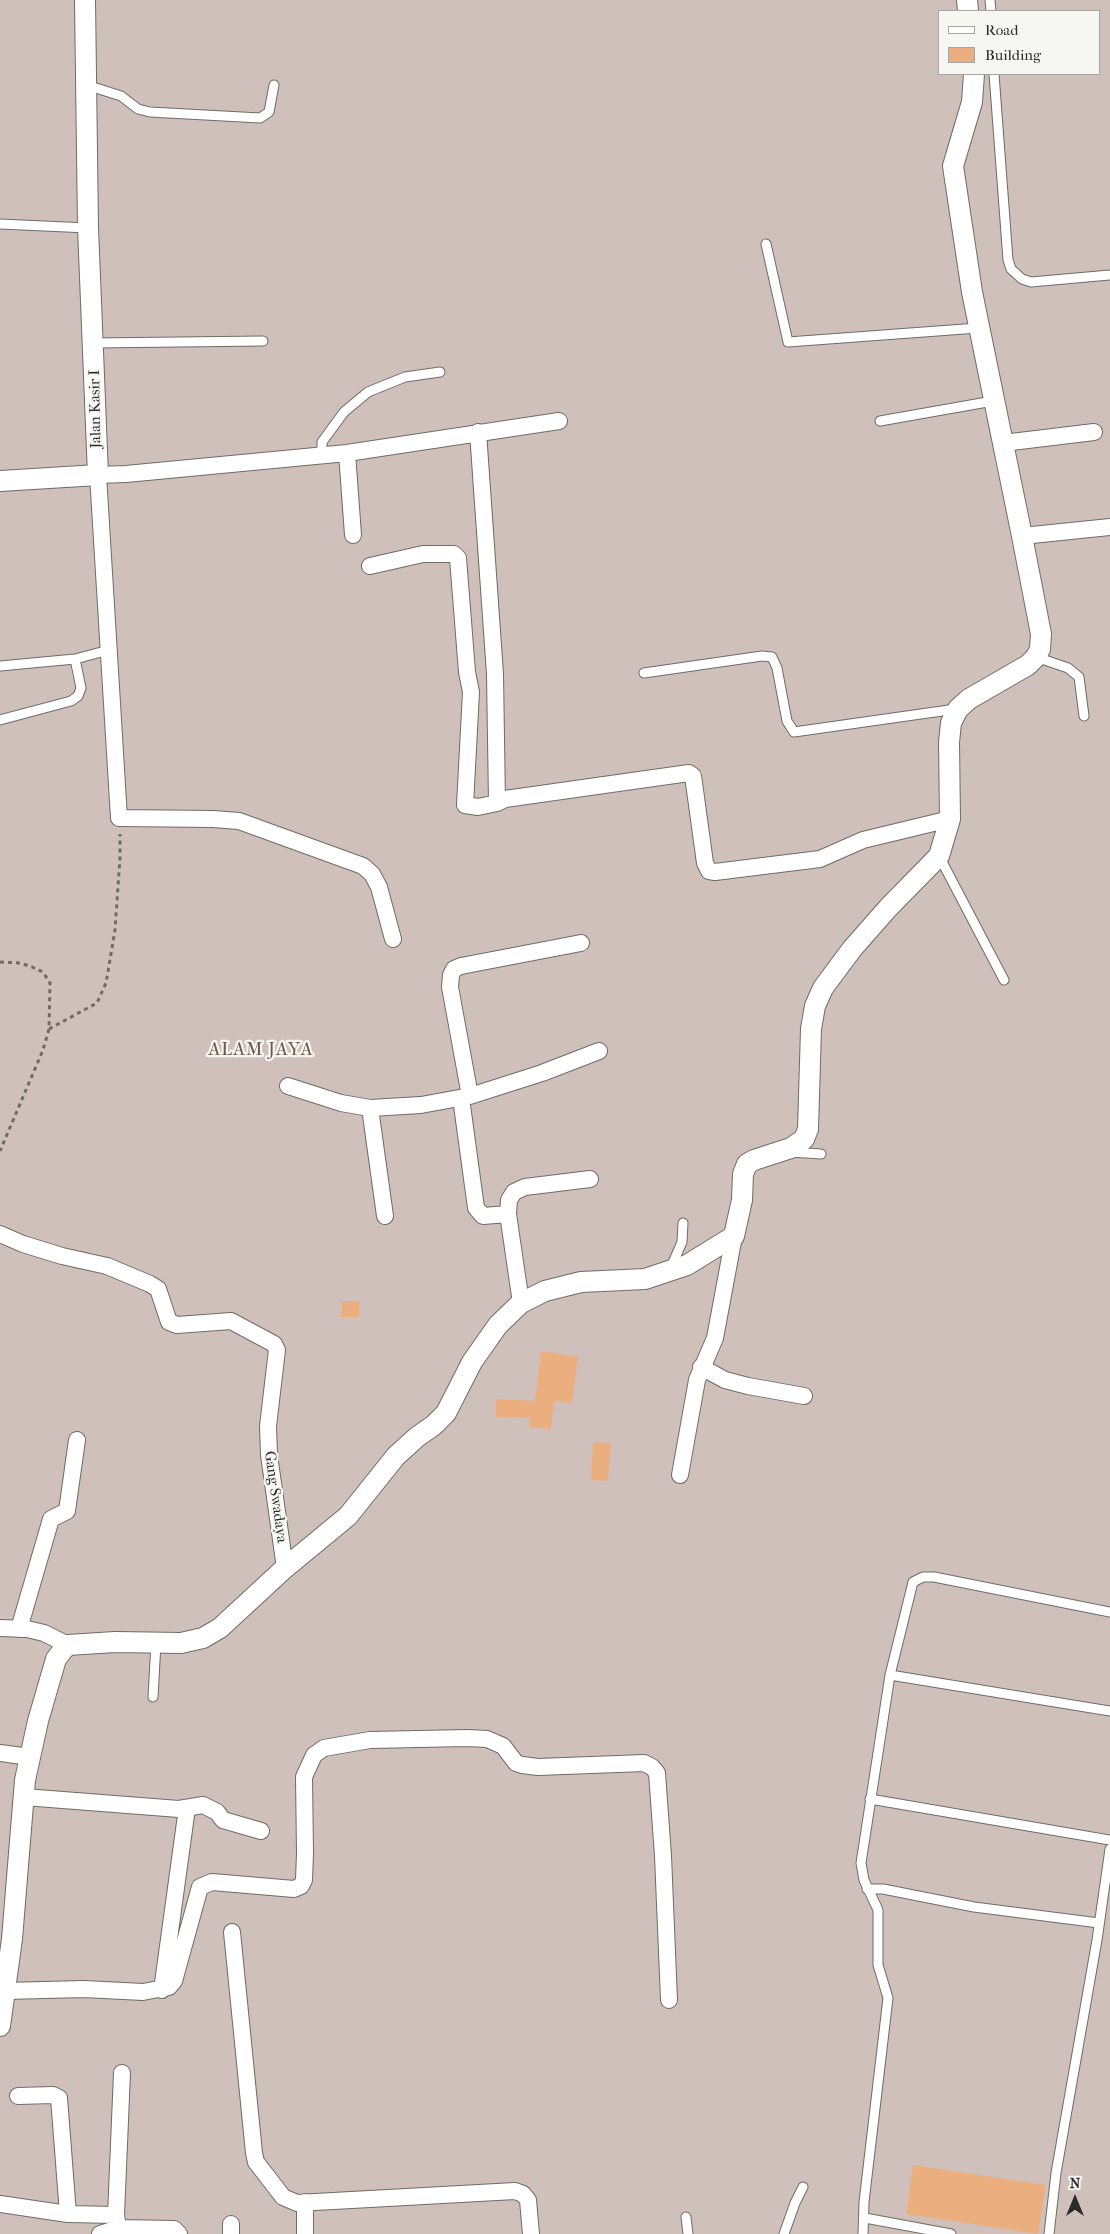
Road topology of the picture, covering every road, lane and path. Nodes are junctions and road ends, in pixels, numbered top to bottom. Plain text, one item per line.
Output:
1 (85, 0) edge
2 (974, 75) edge
3 (994, 75) edge
4 (274, 85) dead end
5 (86, 88) junction
6 (0, 224) edge
7 (88, 228) junction
8 (766, 244) dead end
9 (1110, 275) edge
10 (978, 328) junction
11 (262, 341) dead end
12 (94, 343) junction
13 (440, 372) dead end
14 (993, 401) junction
15 (559, 421) dead end
16 (880, 421) dead end
17 (478, 432) junction
18 (1094, 432) dead end
19 (1003, 443) junction
20 (347, 453) junction
21 (322, 454) junction
22 (98, 475) junction
23 (0, 481) edge
24 (1110, 527) edge
25 (353, 534) dead end
26 (1022, 536) junction
27 (370, 566) dead end
28 (110, 650) junction
29 (1036, 657) junction
30 (75, 659) junction
31 (0, 666) edge
32 (644, 673) dead end
33 (958, 709) junction
34 (1084, 716) dead end
35 (0, 720) edge
36 (497, 803) junction
37 (119, 818) junction
38 (950, 819) junction
39 (939, 856) junction
40 (393, 939) dead end
41 (581, 943) dead end
42 (0, 962) edge
43 (1004, 980) dead end
44 (49, 1029) junction
45 (599, 1051) dead end
46 (288, 1086) dead end
47 (466, 1097) junction
48 (370, 1108) junction
49 (0, 1151) edge
50 (783, 1152) junction
51 (821, 1154) dead end
52 (590, 1179) dead end
53 (508, 1214) junction
54 (385, 1216) dead end
55 (683, 1222) dead end
56 (0, 1234) edge
57 (734, 1236) junction
58 (667, 1274) junction
59 (521, 1303) junction
60 (701, 1367) junction
61 (804, 1396) dead end
62 (77, 1440) dead end
63 (680, 1475) dead end
64 (285, 1568) junction
65 (1110, 1612) edge
66 (0, 1628) edge
67 (19, 1629) junction
68 (156, 1643) junction
69 (68, 1645) junction
70 (890, 1675) junction
71 (152, 1697) dead end
72 (1110, 1711) edge
73 (0, 1754) edge
74 (30, 1757) junction
75 (24, 1797) junction
76 (870, 1799) junction
77 (187, 1808) junction
78 (261, 1831) dead end
79 (1110, 1840) edge
80 (1110, 1849) edge
81 (867, 1889) junction
82 (1099, 1924) junction
83 (232, 1932) dead end
84 (162, 1990) junction
85 (5, 1992) junction
86 (669, 2000) dead end
87 (0, 2026) edge
88 (122, 2073) dead end
89 (18, 2096) dead end
90 (803, 2187) dead end
91 (305, 2202) junction
92 (0, 2204) edge
93 (68, 2214) junction
94 (686, 2217) dead end
95 (865, 2218) junction
96 (117, 2221) junction
97 (100, 2234) edge
98 (179, 2234) edge
99 (305, 2234) edge
100 (531, 2234) edge
101 (688, 2234) edge
102 (784, 2234) edge
103 (863, 2234) edge
104 (951, 2234) edge
105 (1049, 2234) edge

1 - 5 street, Jalan Kasir I
2 - 10 street
3 - 9 lane
4 - 5 lane
5 - 7 street, Jalan Kasir I
6 - 7 lane
7 - 12 street, Jalan Kasir I
8 - 10 lane
10 - 14 street
11 - 12 lane
12 - 22 street, Jalan Kasir I
13 - 21 lane
14 - 16 lane
14 - 19 street
15 - 17 street
17 - 20 street
17 - 36 street
18 - 19 street
19 - 26 street
20 - 21 street
20 - 25 street
21 - 22 street
22 - 23 street
22 - 28 street, Jalan Kasir I
24 - 26 street
26 - 29 street
27 - 36 street
28 - 30 lane
28 - 37 street, Jalan Kasir I
29 - 33 street
29 - 34 lane
30 - 31 lane
30 - 35 lane
32 - 33 lane
33 - 38 street
36 - 38 street
37 - 40 street
37 - 44 path
38 - 39 street
39 - 43 lane
39 - 50 street
41 - 47 street
42 - 44 path
44 - 49 path
45 - 47 street
46 - 48 street
47 - 48 street
47 - 53 street
48 - 54 street
50 - 51 lane
50 - 57 street
52 - 53 street
53 - 59 street
55 - 58 lane
56 - 64 street, Gang Swadaya
57 - 58 street
57 - 60 street
58 - 59 street
59 - 64 street
60 - 61 street
60 - 63 street
62 - 67 street
64 - 68 street
65 - 70 lane
66 - 67 street
67 - 69 street
68 - 69 street
68 - 71 lane
69 - 74 street
70 - 72 lane
70 - 76 lane
73 - 74 street
74 - 75 street
75 - 77 street
75 - 85 street
76 - 79 lane
76 - 81 lane
77 - 78 street
77 - 84 street
80 - 82 lane
81 - 82 lane
81 - 95 lane
82 - 105 lane
83 - 91 street
84 - 85 street
84 - 86 street
85 - 87 street
88 - 96 street
89 - 93 street
90 - 102 lane
91 - 99 street
91 - 100 street
92 - 93 street
93 - 96 street
94 - 101 lane
95 - 103 lane
95 - 104 lane
96 - 97 street
96 - 98 street

